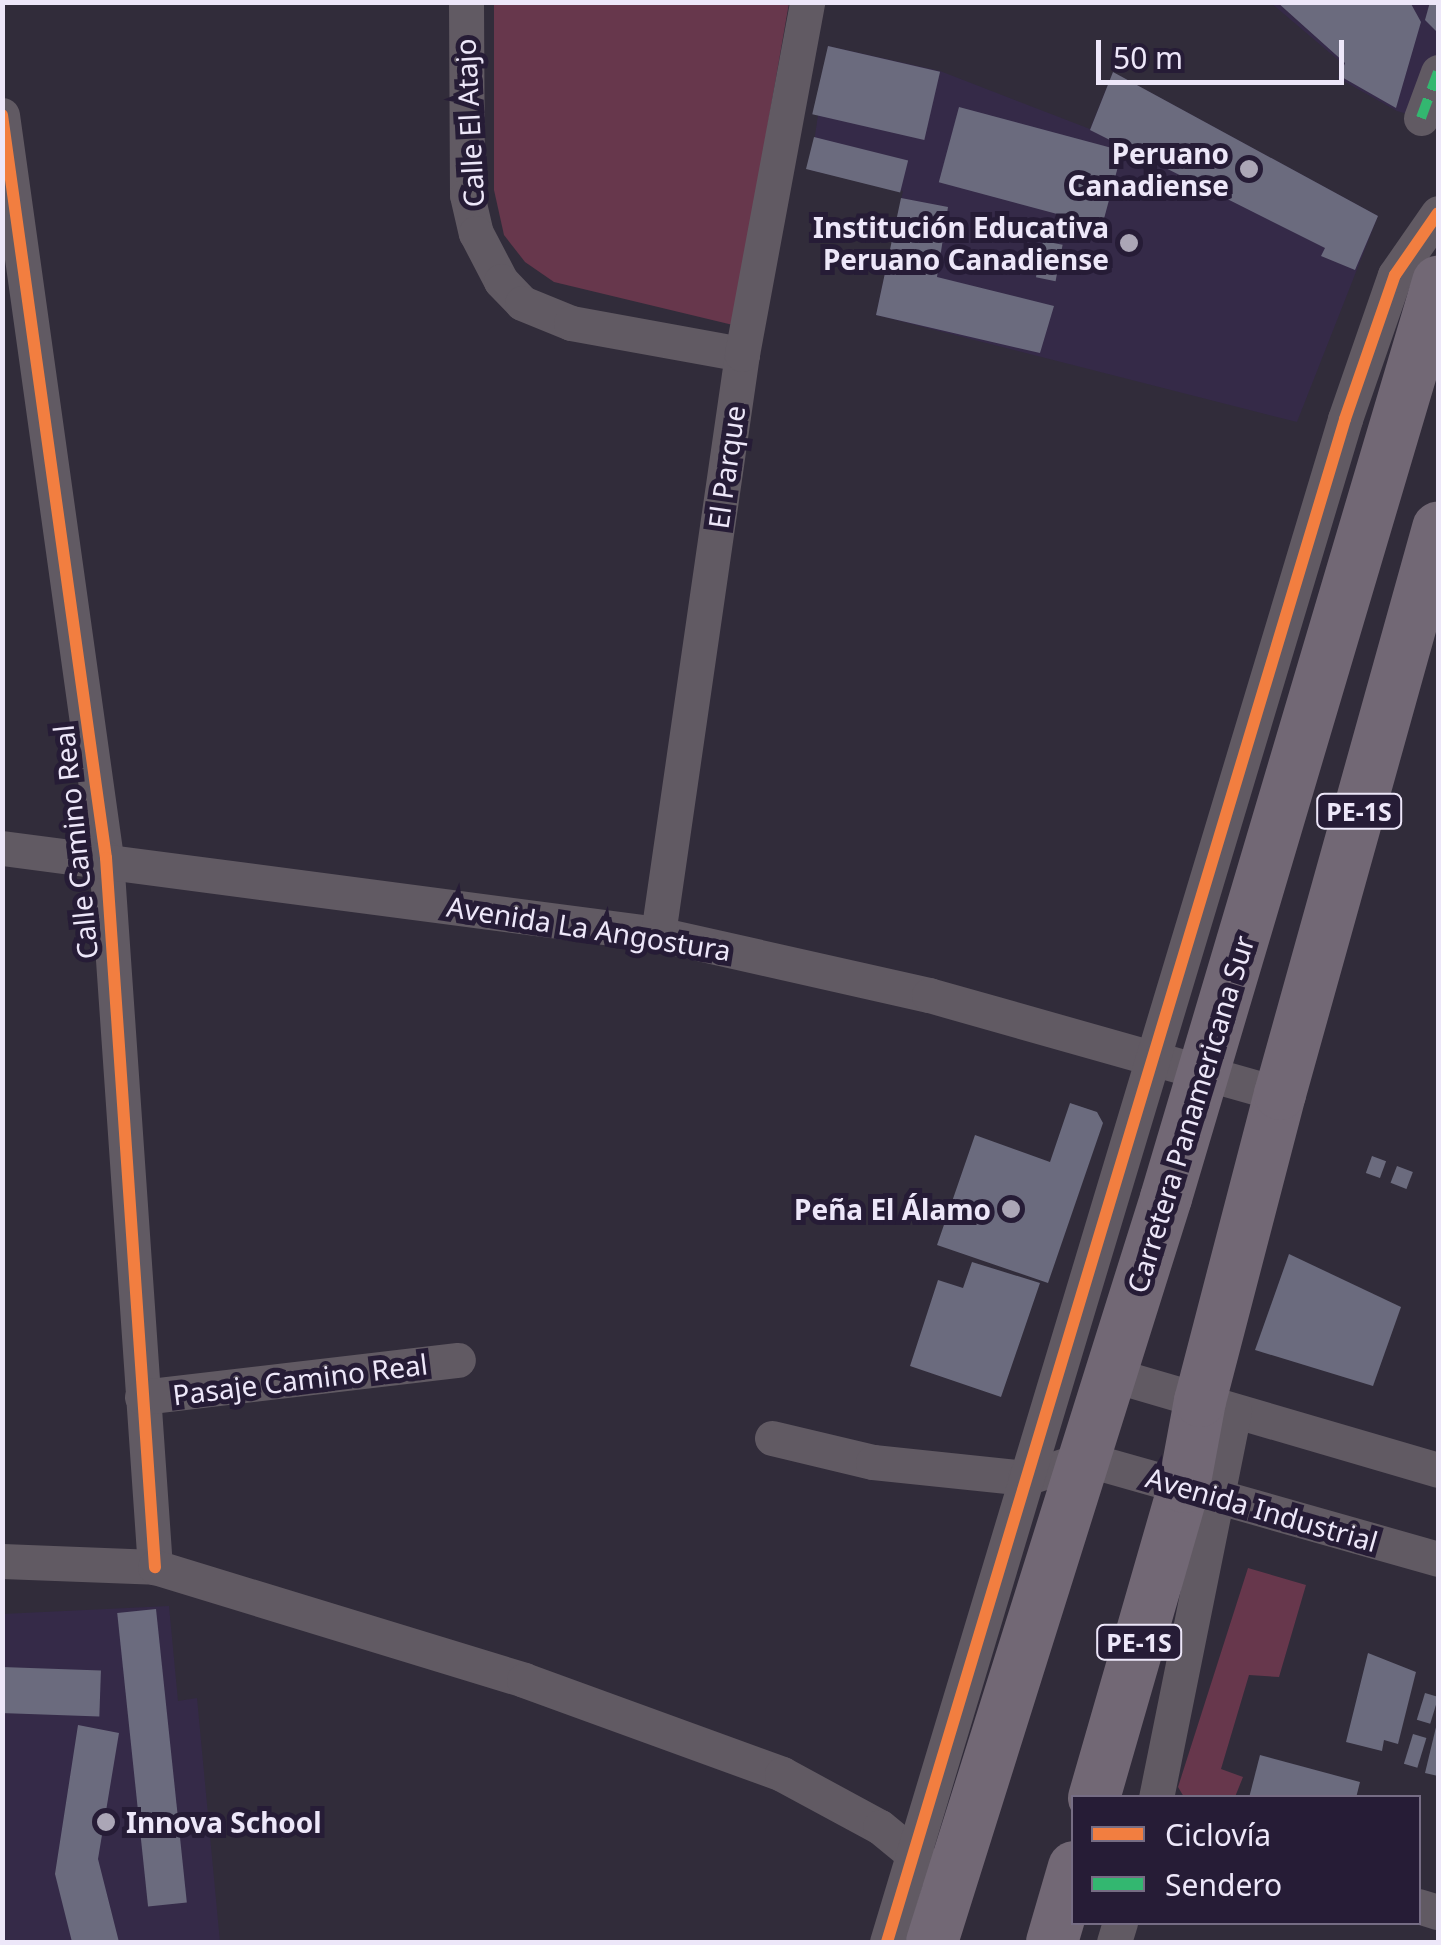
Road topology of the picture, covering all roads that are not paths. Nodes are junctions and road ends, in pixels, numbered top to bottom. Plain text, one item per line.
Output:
1 (466, 2) edge
2 (808, 2) edge
3 (1438, 72) edge
4 (2, 115) edge
5 (1420, 118) dead end
6 (1438, 213) edge
7 (1438, 282) edge
8 (742, 354) junction
9 (1438, 528) edge
10 (1430, 590) edge
11 (2, 848) edge
12 (106, 858) junction
13 (658, 934) junction
14 (1154, 1058) junction
15 (1204, 1072) junction
16 (1280, 1094) junction
17 (458, 1360) dead end
18 (1110, 1374) junction
19 (142, 1398) junction
20 (1217, 1406) junction
21 (772, 1438) dead end
22 (1084, 1458) junction
23 (1438, 1470) edge
24 (1025, 1478) junction
25 (1202, 1492) junction
26 (1438, 1559) edge
27 (2, 1562) edge
28 (155, 1568) junction
29 (1095, 1795) edge
30 (1156, 1795) edge
31 (931, 1869) junction
32 (1071, 1878) edge
33 (887, 1942) edge
34 (932, 1942) edge
35 (1052, 1942) edge

1 - 8 street, Calle El Atajo
2 - 8 street, El Parque
3 - 5 street
4 - 12 street, Calle Camino Real
6 - 14 street
7 - 15 highway, Carretera Panamericana Sur / PE-1S
8 - 13 street, El Parque
9 - 10 highway, PE-1S
10 - 16 highway, PE-1S
11 - 12 street, Avenida La Angostura
12 - 13 street, Avenida La Angostura
12 - 19 street, Calle Camino Real
13 - 14 street, Avenida La Angostura
14 - 15 street, Avenida La Angostura
14 - 24 street
15 - 16 street, Avenida La Angostura
15 - 18 highway, Carretera Panamericana Sur / PE-1S
16 - 20 highway, PE-1S
17 - 19 street, Pasaje Camino Real
18 - 20 street
18 - 22 highway, Carretera Panamericana Sur / PE-1S
19 - 28 street, Calle Camino Real
20 - 23 street
20 - 25 highway, PE-1S
21 - 24 street
22 - 24 street
22 - 25 street, Avenida Industrial
22 - 31 highway, Carretera Panamericana Sur / PE-1S
24 - 31 street
25 - 26 street, Avenida Industrial
25 - 29 highway, PE-1S
25 - 30 street
27 - 28 street
28 - 31 street
31 - 33 street
31 - 34 highway, Carretera Panamericana Sur / PE-1S
32 - 35 highway

